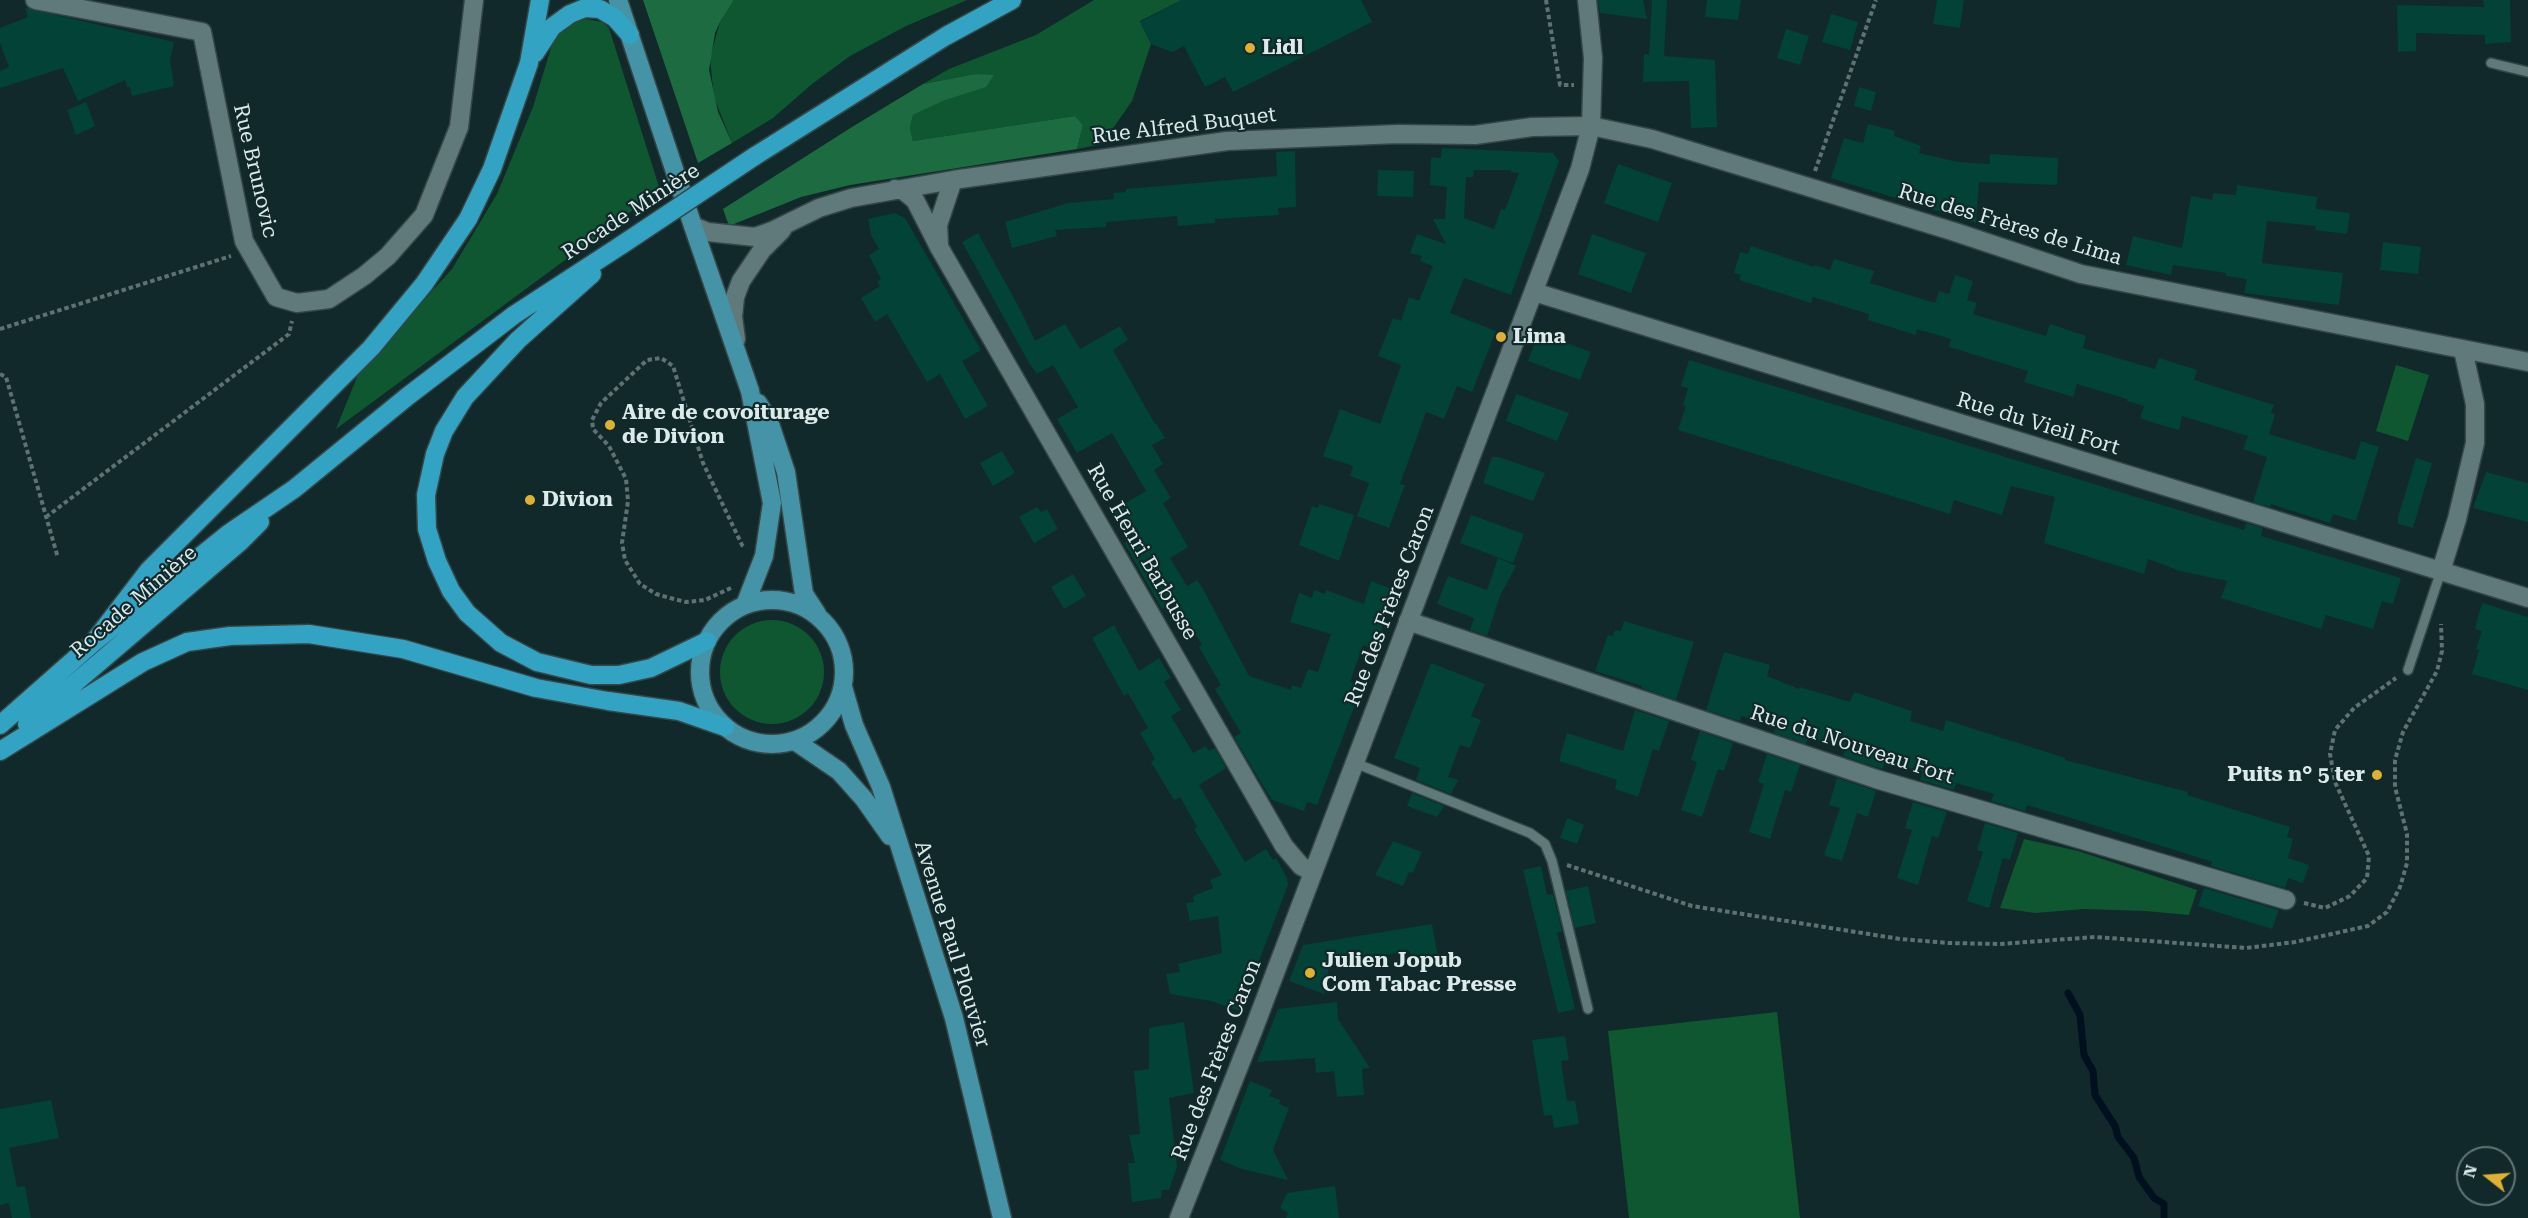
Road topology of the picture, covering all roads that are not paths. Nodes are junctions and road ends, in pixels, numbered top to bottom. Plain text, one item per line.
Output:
1 (35, 0) edge
2 (474, 0) edge
3 (540, 0) edge
4 (618, 0) edge
5 (1012, 0) edge
6 (1587, 0) edge
7 (630, 35) junction
8 (529, 63) junction
9 (2491, 63) dead end
10 (2528, 72) edge
11 (1591, 126) junction
12 (953, 180) junction
13 (895, 189) junction
14 (789, 222) junction
15 (693, 226) junction
16 (623, 244) junction
17 (939, 247) junction
18 (1534, 292) junction
19 (2463, 350) junction
20 (738, 356) junction
21 (2528, 362) edge
22 (750, 391) junction
23 (294, 489) junction
24 (2441, 571) junction
25 (2528, 598) edge
26 (745, 605) junction
27 (817, 614) junction
28 (1408, 621) junction
29 (707, 641) junction
30 (93, 643) junction
31 (2408, 670) road end
32 (843, 687) junction
33 (0, 725) edge
34 (725, 727) junction
35 (795, 741) junction
36 (0, 749) edge
37 (1355, 763) junction
38 (902, 853) junction
39 (1313, 872) junction
40 (2286, 900) road end
41 (1588, 1009) dead end
42 (1002, 1218) edge
43 (1179, 1218) edge

1 - 2 street, Rue Brunovic
3 - 8 highway
4 - 7 main road
5 - 16 highway, Rocade Minière, bridge
6 - 11 street, Rue des Frères Caron
7 - 8 highway
7 - 15 main road
8 - 30 highway
9 - 10 lane
11 - 12 street, Rue Alfred Buquet
11 - 18 street, Rue des Frères Caron
11 - 19 street, Rue des Frères de Lima
12 - 13 street, Rue Alfred Buquet
12 - 17 street
13 - 14 street, Rue Alfred Buquet
13 - 17 street, Rue Henri Barbusse
14 - 15 street, Rue Alfred Buquet
14 - 20 street, Rue Alfred Buquet
15 - 20 main road
16 - 23 highway, Rocade Minière
16 - 29 highway
17 - 39 street, Rue Henri Barbusse
18 - 24 street, Rue du Vieil Fort
18 - 28 street, Rue des Frères Caron
19 - 21 street, Rue des Frères de Lima
19 - 24 street
20 - 22 main road
22 - 26 main road
22 - 27 main road
23 - 30 highway, Rocade Minière
23 - 36 highway, Rocade Minière
24 - 25 street, Rue du Vieil Fort
24 - 31 lane
26 - 27 main road
26 - 29 main road
27 - 32 main road
28 - 37 street, Rue des Frères Caron
28 - 40 street, Rue du Nouveau Fort
29 - 34 main road
30 - 33 highway, Rocade Minière
32 - 35 main road
32 - 38 main road, Avenue Paul Plouvier
34 - 35 main road
34 - 36 highway
35 - 38 main road
37 - 39 street, Rue des Frères Caron
37 - 41 lane
38 - 42 main road, Avenue Paul Plouvier
39 - 43 street, Rue des Frères Caron

